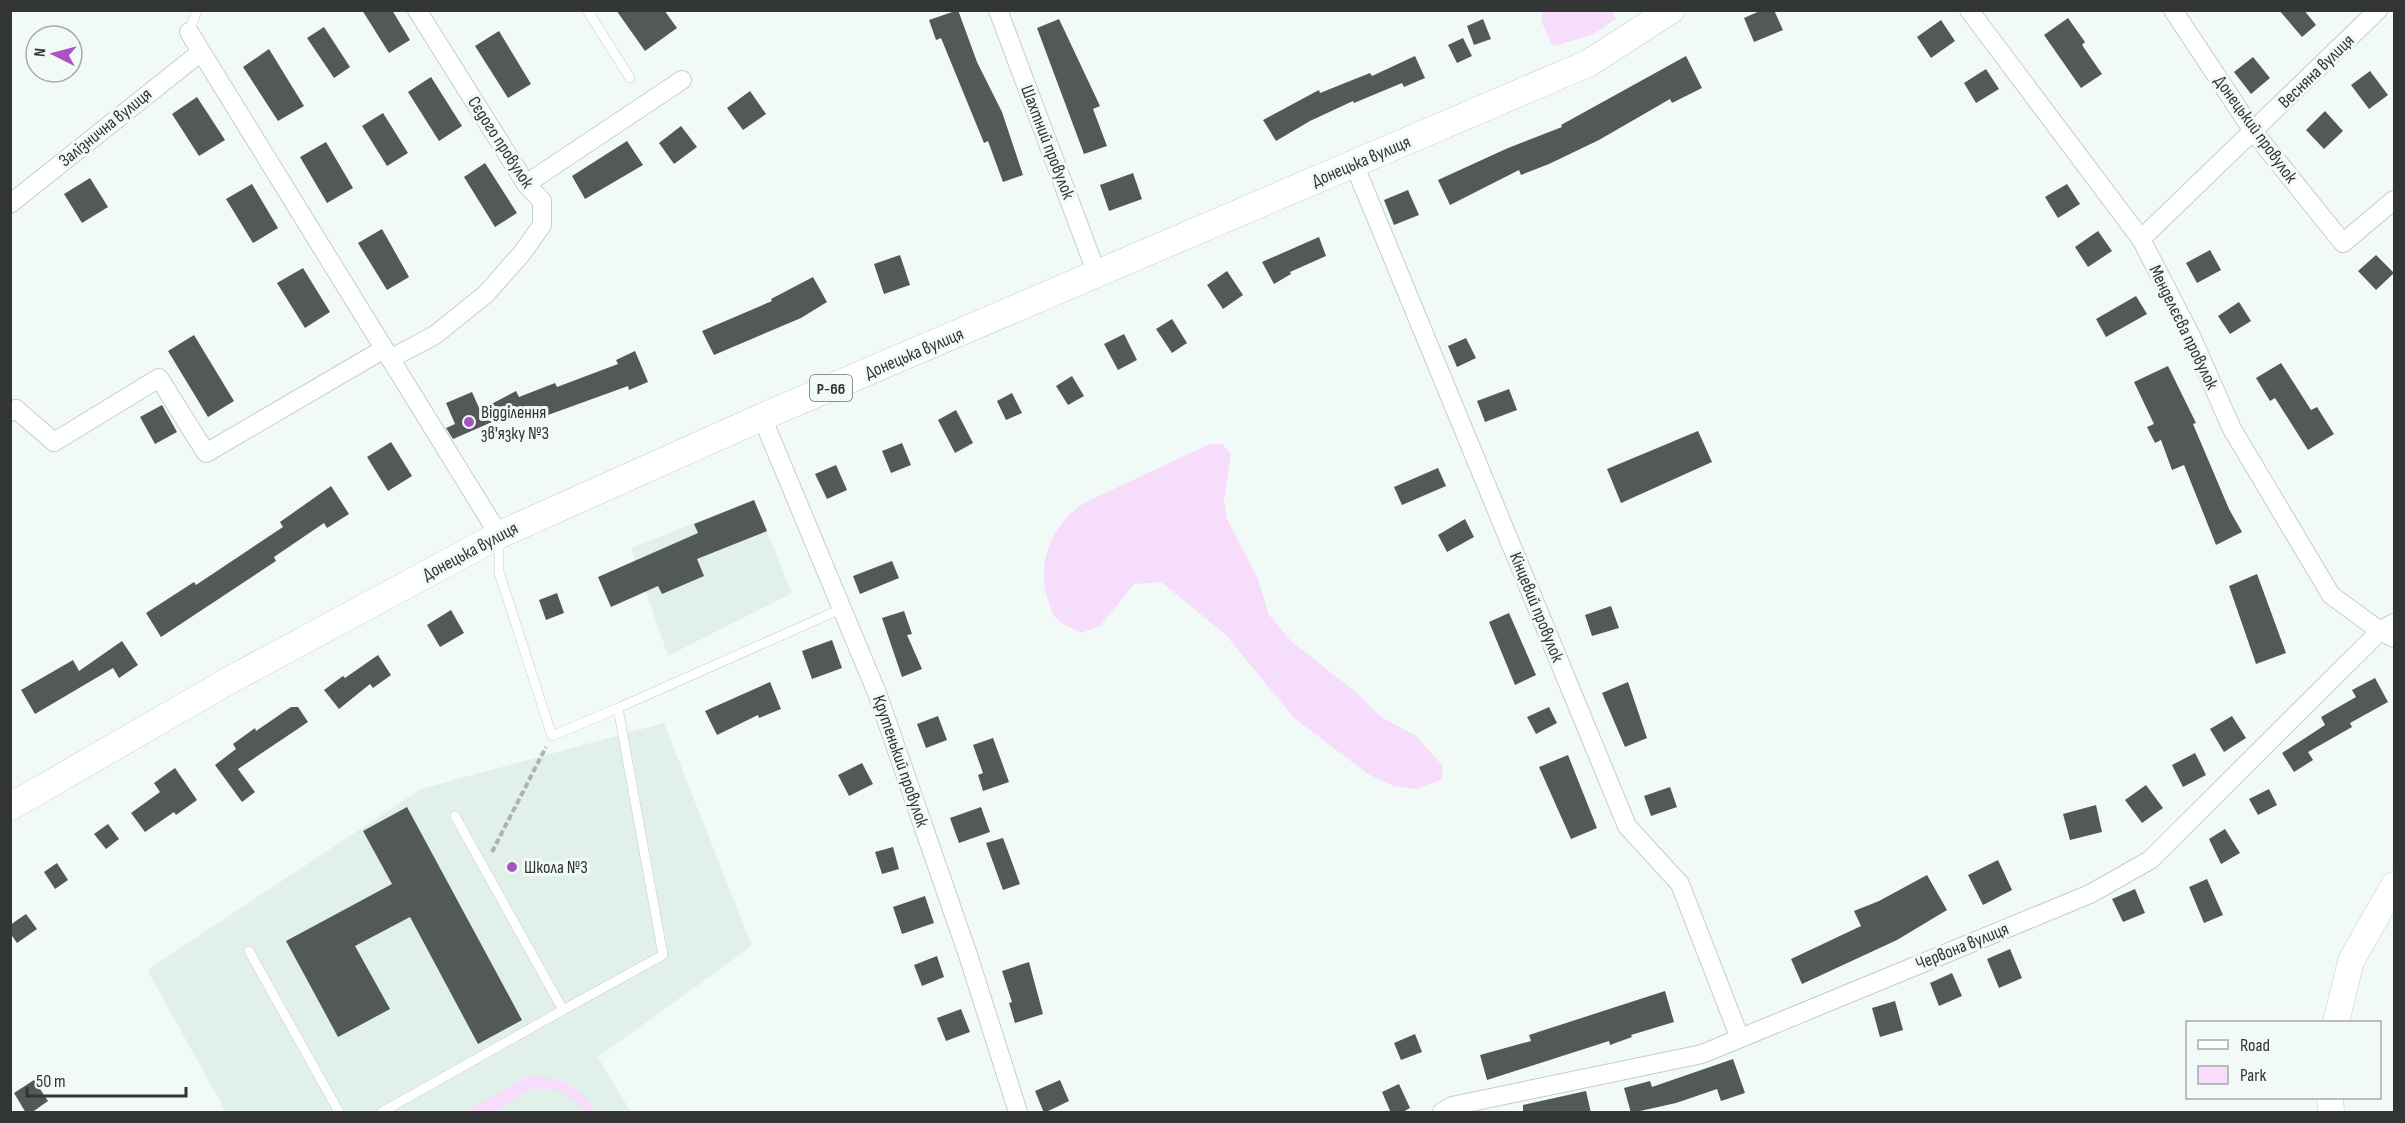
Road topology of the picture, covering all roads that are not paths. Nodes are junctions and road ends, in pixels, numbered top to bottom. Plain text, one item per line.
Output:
1 (197, 10) edge
2 (417, 10) edge
3 (587, 10) edge
4 (998, 10) edge
5 (1671, 10) edge
6 (1969, 10) edge
7 (2173, 10) edge
8 (2378, 10) edge
9 (189, 32) joint
10 (201, 52) junction
11 (630, 78) dead end
12 (682, 80) dead end
13 (2253, 131) junction
14 (1354, 164) junction
15 (526, 184) junction
16 (2394, 200) edge
17 (10, 204) edge
18 (2141, 239) junction
19 (1097, 274) junction
20 (387, 354) junction
21 (10, 412) edge
22 (762, 417) junction
23 (499, 534) junction
24 (841, 609) junction
25 (2390, 631) edge
26 (618, 708) junction
27 (10, 807) edge
28 (455, 816) dead end
29 (2394, 885) edge
30 (249, 951) dead end
31 (563, 1010) junction
32 (2336, 1021) edge
33 (1739, 1036) junction
34 (339, 1113) edge
35 (382, 1113) edge
36 (1018, 1113) edge
37 (1442, 1113) edge

1 - 9 lane
2 - 15 street, Сєдого провулок
3 - 11 lane
4 - 19 street, Шахтний провулок
5 - 14 main road, Донецька вулиця / Р-66
6 - 18 street, Менделєєва провулок
7 - 13 street, Донецький провулок
8 - 13 street, Весняна вулиця
9 - 10 street
10 - 17 street, Залізнична вулиця
10 - 20 street
12 - 15 street
13 - 16 street, Донецький провулок
13 - 18 street, Весняна вулиця
14 - 19 main road, Донецька вулиця / Р-66
14 - 33 street, Кінцевий провулок
15 - 20 street, Сєдого провулок
18 - 25 street, Менделєєва провулок
19 - 22 main road, Донецька вулиця / Р-66
20 - 21 street, Сєдого провулок
20 - 23 street
22 - 23 main road, Донецька вулиця / Р-66
22 - 24 street, Крутенький провулок
23 - 26 lane
23 - 27 main road, Донецька вулиця / Р-66
24 - 26 lane
24 - 36 street, Крутенький провулок
25 - 33 street, Червона вулиця
26 - 31 lane
28 - 31 lane
29 - 32 street
30 - 34 lane
31 - 35 lane
33 - 37 street, Червона вулиця

